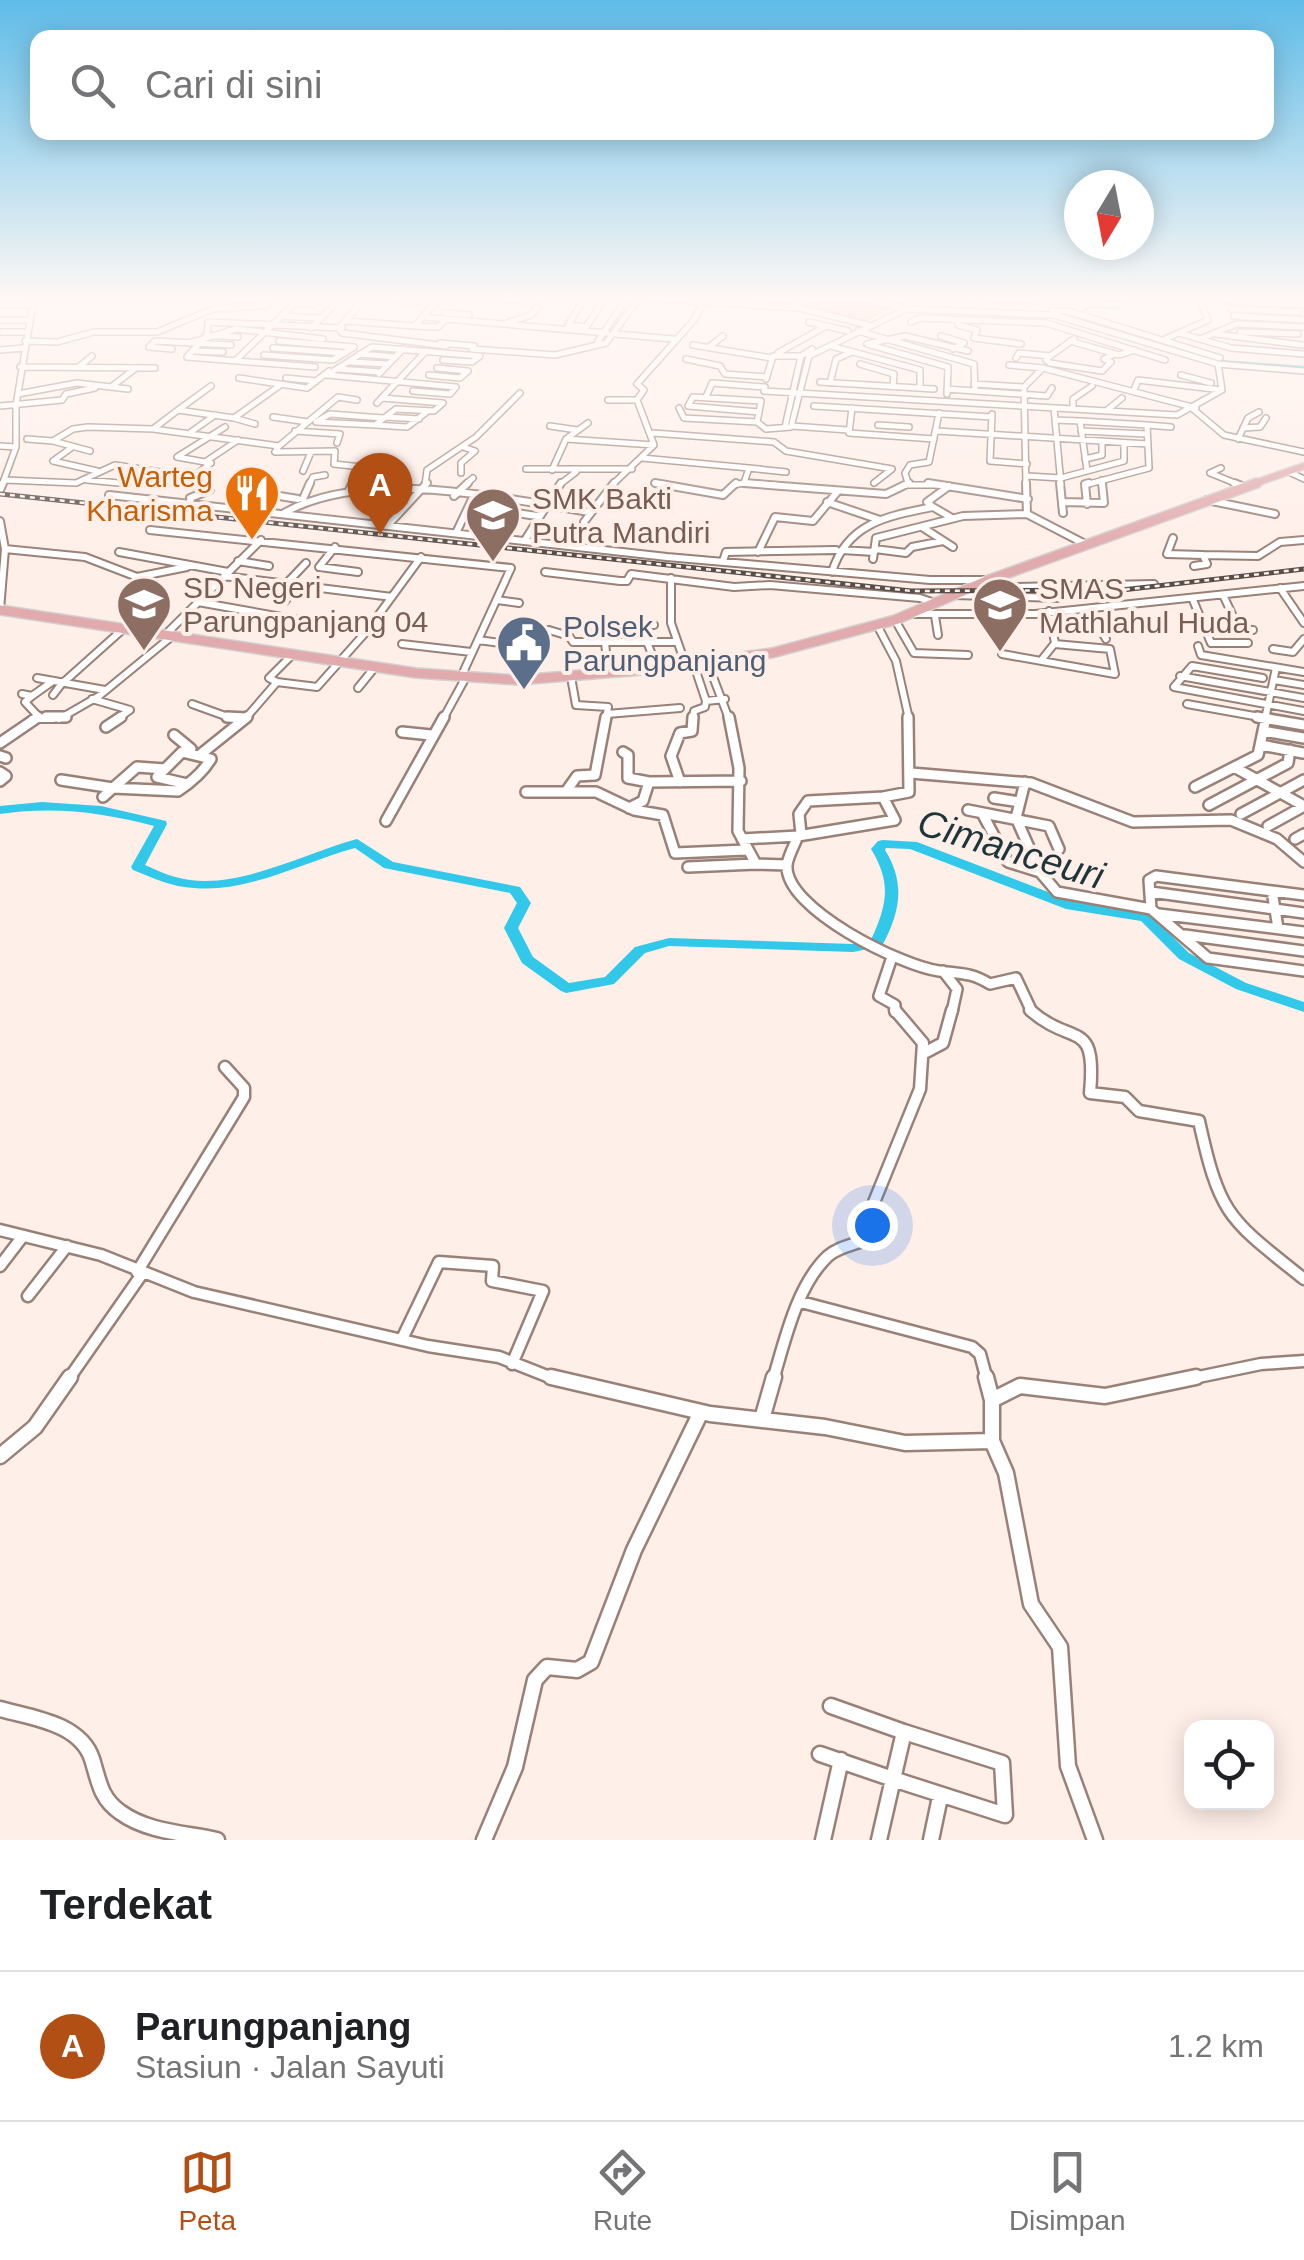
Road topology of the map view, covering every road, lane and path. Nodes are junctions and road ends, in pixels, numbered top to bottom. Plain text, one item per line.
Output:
1 (19, 384) edge
2 (65, 384) edge
3 (74, 384) edge
4 (115, 384) edge
5 (268, 384) edge
6 (312, 384) edge
7 (393, 384) edge
8 (420, 384) joint
9 (638, 384) edge
10 (765, 384) edge
11 (796, 384) edge
12 (798, 384) edge
13 (853, 384) edge
14 (857, 384) joint
15 (893, 384) edge
16 (920, 384) edge
17 (948, 384) edge
18 (974, 384) edge
19 (1026, 384) edge
20 (1109, 384) edge
21 (1136, 384) edge
22 (1174, 384) edge
23 (1208, 384) edge
24 (1221, 384) edge
25 (738, 385) junction
26 (211, 386) dead end
27 (279, 386) junction
28 (874, 386) junction
29 (1092, 386) dead end
30 (893, 387) junction
31 (98, 388) junction
32 (920, 388) junction
33 (974, 388) junction
34 (1052, 388) dead end
35 (108, 389) junction
36 (128, 389) dead end
37 (764, 389) junction
38 (934, 389) dead end
39 (1222, 389) junction
40 (1134, 390) junction
41 (1024, 391) junction
42 (413, 392) junction
43 (520, 392) dead end
44 (795, 393) junction
45 (18, 394) junction
46 (706, 398) junction
47 (873, 398) junction
48 (1122, 398) dead end
49 (735, 399) junction
50 (357, 400) dead end
51 (406, 400) junction
52 (608, 400) dead end
53 (637, 400) junction
54 (910, 400) junction
55 (760, 401) junction
56 (16, 404) junction
57 (0, 406) edge
58 (814, 406) dead end
59 (1025, 406) junction
60 (826, 407) junction
61 (679, 408) dead end
62 (852, 408) junction
63 (1054, 408) junction
64 (1073, 409) junction
65 (1194, 409) junction
66 (178, 410) junction
67 (879, 410) junction
68 (428, 411) junction
69 (1106, 411) junction
70 (760, 412) junction
71 (910, 412) junction
72 (1259, 412) dead end
73 (939, 413) junction
74 (215, 414) junction
75 (965, 415) junction
76 (273, 417) dead end
77 (384, 417) junction
78 (234, 418) junction
79 (1266, 418) dead end
80 (418, 419) junction
81 (1055, 420) junction
82 (1080, 421) junction
83 (308, 422) junction
84 (757, 422) junction
85 (588, 423) dead end
86 (255, 424) dead end
87 (375, 425) junction
88 (878, 425) junction
89 (225, 426) dead end
90 (550, 426) dead end
91 (909, 426) junction
92 (1147, 426) junction
93 (1171, 426) dead end
94 (790, 427) junction
95 (822, 428) junction
96 (1243, 428) junction
97 (153, 429) junction
98 (576, 430) junction
99 (848, 430) junction
100 (1081, 431) junction
101 (190, 432) junction
102 (295, 432) junction
103 (653, 433) junction
104 (964, 433) junction
105 (211, 434) junction
106 (991, 434) junction
107 (1148, 434) junction
108 (876, 435) junction
109 (935, 435) junction
110 (1027, 436) junction
111 (908, 438) junction
112 (1057, 438) junction
113 (26, 439) dead end
114 (566, 439) junction
115 (1238, 439) junction
116 (238, 440) junction
117 (1083, 440) junction
118 (53, 441) junction
119 (1102, 441) junction
120 (337, 443) dead end
121 (1124, 443) junction
122 (1148, 444) junction
123 (654, 445) junction
124 (0, 446) edge
125 (279, 446) junction
126 (16, 447) junction
127 (463, 447) junction
128 (70, 448) junction
129 (90, 451) dead end
130 (311, 452) junction
131 (1304, 452) edge
132 (806, 457) joint
133 (642, 458) junction
134 (1085, 459) junction
135 (205, 462) junction
136 (694, 464) junction
137 (1027, 464) junction
138 (1304, 466) edge
139 (632, 468) junction
140 (749, 468) junction
141 (1097, 468) junction
142 (1221, 468) dead end
143 (526, 470) dead end
144 (552, 470) junction
145 (1087, 470) junction
146 (97, 471) junction
147 (303, 471) dead end
148 (461, 472) dead end
149 (576, 472) junction
150 (786, 472) dead end
151 (1289, 472) junction
152 (688, 474) dead end
153 (324, 475) dead end
154 (1028, 476) junction
155 (1113, 476) junction
156 (193, 477) junction
157 (885, 477) junction
158 (474, 478) dead end
159 (1061, 478) junction
160 (1304, 479) edge
161 (5, 480) junction
162 (85, 480) junction
163 (1102, 480) junction
164 (908, 482) junction
165 (119, 483) dead end
166 (655, 483) dead end
167 (744, 483) junction
168 (874, 483) dead end
169 (948, 486) junction
170 (1244, 488) junction
171 (0, 490) edge
172 (349, 490) junction
173 (838, 491) junction
174 (254, 492) dead end
175 (416, 494) junction
176 (863, 494) junction
177 (109, 495) dead end
178 (474, 495) junction
179 (454, 496) junction
180 (583, 497) dead end
181 (1028, 498) junction
182 (300, 499) junction
183 (1206, 500) junction
184 (599, 501) junction
185 (610, 502) dead end
186 (826, 502) junction
187 (1063, 502) junction
188 (190, 503) junction
189 (1087, 504) junction
190 (545, 505) junction
191 (933, 507) junction
192 (574, 510) junction
193 (854, 510) junction
194 (589, 512) junction
195 (959, 512) dead end
196 (1063, 512) dead end
197 (516, 513) dead end
198 (284, 514) junction
199 (1028, 514) junction
200 (1276, 514) dead end
201 (949, 517) junction
202 (536, 518) junction
203 (879, 520) junction
204 (0, 521) edge
205 (548, 522) dead end
206 (584, 522) dead end
207 (389, 524) junction
208 (922, 527) junction
209 (150, 530) dead end
210 (457, 531) junction
211 (2, 534) edge
212 (1173, 538) dead end
213 (262, 539) junction
214 (525, 540) junction
215 (942, 540) junction
216 (1304, 540) edge
217 (662, 542) dead end
218 (1087, 545) junction
219 (335, 547) junction
220 (797, 548) junction
221 (953, 548) dead end
222 (4, 550) edge
223 (839, 550) junction
224 (119, 552) dead end
225 (758, 552) junction
226 (654, 554) junction
227 (874, 554) junction
228 (1202, 555) junction
229 (135, 556) junction
230 (421, 557) junction
231 (723, 560) junction
232 (238, 561) junction
233 (2, 563) edge
234 (306, 563) dead end
235 (187, 566) junction
236 (269, 566) dead end
237 (1194, 566) dead end
238 (794, 568) junction
239 (114, 571) junction
240 (358, 572) dead end
241 (545, 572) dead end
242 (832, 572) junction
243 (226, 574) junction
244 (671, 578) junction
245 (989, 580) junction
246 (628, 582) junction
247 (286, 584) junction
248 (1154, 584) dead end
249 (298, 585) junction
250 (1304, 586) edge
251 (794, 587) junction
252 (972, 588) junction
253 (1280, 588) junction
254 (624, 592) dead end
255 (954, 594) junction
256 (822, 596) dead end
257 (392, 597) junction
258 (1224, 597) junction
259 (1304, 597) edge
260 (997, 598) junction
261 (1060, 598) dead end
262 (1289, 598) junction
263 (496, 600) junction
264 (1193, 600) junction
265 (284, 601) dead end
266 (198, 602) junction
267 (935, 602) junction
268 (519, 604) dead end
269 (1089, 608) junction
270 (0, 610) edge
271 (1049, 612) junction
272 (912, 614) junction
273 (1003, 615) junction
274 (935, 616) junction
275 (895, 620) junction
276 (1304, 623) edge
277 (642, 624) junction
278 (654, 625) dead end
279 (877, 625) junction
280 (122, 630) junction
281 (549, 630) dead end
282 (1252, 630) dead end
283 (366, 632) junction
284 (938, 635) dead end
285 (168, 637) junction
286 (1106, 639) dead end
287 (1304, 639) edge
288 (478, 640) junction
289 (600, 642) junction
290 (645, 642) junction
291 (677, 642) junction
292 (402, 644) dead end
293 (1055, 644) junction
294 (524, 646) dead end
295 (1198, 646) dead end
296 (1223, 647) dead end
297 (1273, 650) dead end
298 (471, 652) junction
299 (1002, 654) dead end
300 (292, 655) junction
301 (968, 655) dead end
302 (1206, 656) junction
303 (1043, 658) junction
304 (1220, 658) junction
305 (707, 661) junction
306 (340, 662) junction
307 (1245, 662) junction
308 (689, 663) junction
309 (375, 667) junction
310 (657, 667) junction
311 (1202, 667) junction
312 (1276, 668) junction
313 (1304, 672) edge
314 (608, 673) junction
315 (1180, 676) junction
316 (464, 677) junction
317 (571, 677) junction
318 (37, 678) dead end
319 (1263, 678) dead end
320 (1274, 680) junction
321 (61, 681) junction
322 (277, 682) junction
323 (1304, 685) edge
324 (358, 688) dead end
325 (105, 690) junction
326 (1272, 693) junction
327 (22, 694) dead end
328 (52, 695) dead end
329 (32, 696) junction
330 (1304, 698) edge
331 (92, 699) junction
332 (725, 699) junction
333 (706, 702) junction
334 (192, 704) dead end
335 (1187, 704) dead end
336 (1270, 706) junction
337 (680, 708) dead end
338 (1304, 712) edge
339 (608, 714) junction
340 (38, 716) junction
341 (246, 718) junction
342 (1266, 718) junction
343 (1304, 725) edge
344 (106, 727) dead end
345 (1263, 731) junction
346 (402, 732) dead end
347 (431, 734) junction
348 (174, 735) dead end
349 (1304, 738) edge
350 (0, 743) edge
351 (1260, 745) junction
352 (1290, 750) junction
353 (202, 752) junction
354 (622, 752) dead end
355 (1304, 753) edge
356 (1234, 767) junction
357 (165, 768) junction
358 (0, 772) edge
359 (911, 773) junction
360 (61, 780) dead end
361 (1257, 780) junction
362 (1304, 780) edge
363 (0, 781) edge
364 (740, 781) junction
365 (648, 782) junction
366 (680, 782) junction
367 (1025, 782) junction
368 (187, 784) junction
369 (1195, 786) dead end
370 (113, 788) junction
371 (568, 790) junction
372 (526, 792) dead end
373 (1281, 793) junction
374 (103, 796) dead end
375 (883, 797) junction
376 (994, 798) dead end
377 (1020, 802) junction
378 (1208, 806) dead end
379 (1304, 806) edge
380 (629, 808) junction
381 (968, 810) dead end
382 (982, 812) junction
383 (1241, 814) dead end
384 (1016, 818) junction
385 (386, 821) dead end
386 (1268, 826) dead end
387 (799, 835) junction
388 (742, 839) junction
389 (746, 850) junction
390 (1059, 850) dead end
391 (1300, 853) edge
392 (1304, 862) edge
393 (756, 864) junction
394 (788, 865) junction
395 (688, 866) dead end
396 (1040, 872) junction
397 (1117, 888) dead end
398 (1272, 891) junction
399 (1150, 892) junction
400 (1304, 895) edge
401 (1118, 900) junction
402 (1274, 909) junction
403 (1154, 911) junction
404 (1304, 913) edge
405 (1278, 928) junction
406 (1304, 932) edge
407 (1182, 935) junction
408 (1304, 951) edge
409 (892, 957) junction
410 (1304, 970) edge
411 (943, 971) junction
412 (926, 1052) junction
413 (225, 1067) dead end
414 (0, 1230) edge
415 (23, 1236) junction
416 (67, 1246) junction
417 (0, 1266) edge
418 (140, 1273) junction
419 (1304, 1278) edge
420 (28, 1296) dead end
421 (801, 1302) junction
422 (402, 1339) junction
423 (1304, 1361) edge
424 (512, 1364) junction
425 (992, 1400) junction
426 (700, 1412) junction
427 (762, 1419) junction
428 (992, 1441) junction
429 (0, 1456) edge
430 (831, 1706) dead end
431 (0, 1709) edge
432 (904, 1732) junction
433 (820, 1754) dead end
434 (841, 1760) junction
435 (891, 1780) junction
436 (940, 1797) junction
437 (168, 1836) edge
438 (217, 1840) edge
439 (484, 1840) edge
440 (823, 1840) edge
441 (878, 1840) edge
442 (931, 1840) edge
443 (1094, 1840) edge

1 - 45 street
2 - 45 street
3 - 31 street
4 - 35 street
5 - 27 street
6 - 27 street
7 - 51 street
8 - 42 street
8 - 42 street
9 - 53 street
10 - 37 street
11 - 44 street
12 - 44 street
13 - 14 street
14 - 28 street
15 - 30 street
16 - 32 street
17 - 33 street
18 - 33 street
19 - 41 street
20 - 40 street
21 - 40 street
22 - 39 street
23 - 39 street
24 - 39 street
25 - 37 street
25 - 46 street
25 - 49 street
26 - 66 street
27 - 78 street
28 - 30 street
28 - 47 street
29 - 64 street
30 - 32 street
31 - 35 street
31 - 56 street
32 - 38 street
33 - 41 street
34 - 41 street
35 - 36 street
37 - 44 street
37 - 55 street
39 - 65 street
40 - 65 street
41 - 59 street
42 - 51 street
43 - 127 street
44 - 47 street
44 - 94 street
45 - 56 street
46 - 49 street
46 - 70 street
47 - 54 street
48 - 69 street
49 - 55 street
50 - 83 street
51 - 68 street
52 - 53 street
53 - 103 street
54 - 59 street
54 - 71 street
55 - 70 street
56 - 57 street
56 - 126 street
58 - 60 street
59 - 63 street
59 - 110 street
60 - 62 street
60 - 95 street
61 - 84 street
62 - 67 street
62 - 99 street
63 - 64 street
63 - 81 street
64 - 69 street
65 - 69 street
65 - 115 street
66 - 74 street
66 - 97 street
67 - 71 street
67 - 88 street
68 - 77 street
68 - 80 street
70 - 84 street
71 - 73 street
71 - 91 street
72 - 96 street
73 - 75 street
73 - 109 street
74 - 78 street
74 - 101 street
75 - 104 street
75 - 106 street
76 - 83 street
77 - 80 street
77 - 87 street
77 - 87 street
78 - 86 street
79 - 96 street
80 - 87 street
81 - 82 street
81 - 112 street
82 - 92 street
82 - 100 street
83 - 102 street
84 - 94 street
85 - 98 street
88 - 91 street
88 - 108 street
89 - 105 street
90 - 98 street
91 - 111 street
92 - 93 street
92 - 107 street
94 - 95 street
95 - 99 street
96 - 115 street
97 - 101 street
97 - 118 street
98 - 114 street
99 - 108 street
100 - 107 street
100 - 117 street
101 - 105 street
102 - 120 street
102 - 125 street
103 - 123 street
103 - 132 street
104 - 106 street
104 - 109 street
105 - 116 street
105 - 135 street
106 - 110 street
106 - 137 street
107 - 122 street
108 - 111 street
109 - 111 street
109 - 164 street
110 - 112 street
110 - 137 street
112 - 117 street
112 - 159 street
113 - 118 street
114 - 123 street
114 - 144 street
115 - 131 street
116 - 125 street
116 - 135 street
117 - 119 street
117 - 134 street
118 - 128 street
119 - 121 street
119 - 134 street
121 - 122 street
121 - 141 street
122 - 155 street
123 - 133 street
124 - 126 street
125 - 130 street
126 - 161 street
127 - 148 street
127 - 175 street
128 - 129 street
128 - 146 street
130 - 147 street
130 - 172 street
132 - 157 street
133 - 136 street
133 - 139 street
134 - 145 street
135 - 156 street
136 - 140 street
136 - 152 street
137 - 154 street
138 - 151 main road
139 - 149 street
139 - 184 street
140 - 150 street
140 - 167 street
141 - 145 street
141 - 155 street
142 - 170 street
143 - 144 street
144 - 149 street
145 - 159 street
146 - 156 street
146 - 162 street
149 - 190 street
151 - 160 street
151 - 170 main road
153 - 182 street
154 - 159 street
154 - 181 street
155 - 163 street
156 - 188 street
157 - 164 street
157 - 168 street
158 - 179 street
159 - 187 street
161 - 162 street
161 - 171 street
162 - 165 street
163 - 189 street
163 - 189 street
164 - 169 street
164 - 176 street
166 - 167 street
167 - 173 street
169 - 181 street
169 - 191 street
170 - 183 main road
172 - 175 street
172 - 182 street
173 - 176 street
173 - 186 street
174 - 182 street
175 - 179 street
175 - 207 street
176 - 193 street
177 - 188 street
178 - 179 street
178 - 190 street
178 - 210 street
180 - 192 street
181 - 199 street
182 - 198 street
183 - 200 street
183 - 218 main road
184 - 185 street
184 - 194 street
186 - 193 street
186 - 225 street
187 - 189 street
187 - 196 street
188 - 198 street
190 - 192 street
190 - 202 street
191 - 201 street
191 - 203 street
192 - 194 street
193 - 203 street
194 - 206 street
195 - 201 street
197 - 202 street
198 - 207 street
199 - 201 street
199 - 218 street
201 - 208 street
201 - 215 street
202 - 205 street
202 - 214 street
203 - 223 street
204 - 211 street
207 - 210 street
208 - 215 street
208 - 227 street
209 - 213 street
210 - 214 street
211 - 222 street
212 - 228 street
213 - 219 street
213 - 232 street
214 - 226 street
215 - 221 street
215 - 227 street
216 - 228 street
217 - 226 street
218 - 245 main road
219 - 230 street
219 - 240 street
220 - 223 street
220 - 225 street
220 - 238 street
222 - 233 street
222 - 239 street
223 - 227 street
223 - 242 street
224 - 229 street
225 - 231 street
226 - 231 street
228 - 237 street
229 - 235 street
229 - 239 street
230 - 257 street
230 - 263 street
231 - 238 street
232 - 236 street
232 - 243 street
233 - 270 street
234 - 247 street
235 - 239 street
235 - 243 street
238 - 242 street
241 - 246 street
242 - 245 street
243 - 247 street
243 - 266 street
244 - 246 street
244 - 251 street
244 - 291 street
245 - 252 main road
246 - 254 street
247 - 249 street
248 - 252 street
249 - 257 street
249 - 265 street
250 - 253 street
251 - 256 street
251 - 267 street
252 - 255 main road
253 - 258 street
253 - 262 street
255 - 260 street
255 - 267 main road
257 - 283 street
258 - 264 street
258 - 282 street
259 - 262 street
260 - 261 street
260 - 273 street
262 - 276 street
263 - 268 street
263 - 288 street
264 - 269 street
264 - 307 street
266 - 283 street
266 - 285 street
267 - 272 main road
269 - 271 street
269 - 286 street
270 - 280 main road
271 - 273 street
271 - 293 street
272 - 274 street
272 - 275 main road
273 - 274 street
274 - 284 street
275 - 279 main road
275 - 301 street
277 - 278 street
277 - 289 street
277 - 290 street
279 - 305 main road
279 - 359 street
280 - 285 main road
280 - 321 street
281 - 289 street
283 - 306 street
285 - 300 main road
285 - 325 street
287 - 297 street
288 - 294 street
288 - 298 street
289 - 290 street
289 - 314 street
290 - 291 street
290 - 310 street
291 - 308 street
292 - 298 street
293 - 303 street
293 - 303 street
295 - 302 street
296 - 304 street
298 - 316 street
299 - 303 street
300 - 306 main road
300 - 322 street
302 - 304 street
302 - 311 street
304 - 307 street
305 - 308 main road
305 - 332 street
306 - 309 main road
306 - 322 street
307 - 312 street
308 - 310 main road
308 - 333 street
309 - 316 main road
309 - 324 street
310 - 314 main road
311 - 315 street
311 - 319 street
312 - 313 street
312 - 320 street
314 - 317 main road
315 - 326 street
315 - 336 street
316 - 317 main road
316 - 347 street
317 - 339 street
318 - 321 street
320 - 323 street
320 - 326 street
321 - 325 street
321 - 328 street
321 - 329 street
322 - 341 street
325 - 331 street
326 - 330 street
326 - 336 street
327 - 329 street
329 - 340 street
331 - 340 street
331 - 344 street
332 - 333 street
332 - 364 street
333 - 366 street
334 - 341 street
335 - 342 street
336 - 338 street
336 - 342 street
337 - 339 street
339 - 371 street
340 - 350 street
341 - 353 street
342 - 343 street
342 - 345 street
345 - 349 street
345 - 351 street
346 - 347 street
347 - 385 street
348 - 353 street
351 - 352 street
351 - 356 street
352 - 355 street
352 - 361 street
353 - 357 street
353 - 368 street
354 - 365 street
356 - 361 street
356 - 369 street
357 - 368 street
357 - 370 street
358 - 363 street
359 - 367 street
359 - 375 street
360 - 370 street
361 - 373 street
361 - 378 street
362 - 373 street
364 - 366 street
364 - 388 street
365 - 366 street
365 - 380 street
367 - 377 street
367 - 391 street
368 - 370 street
370 - 374 street
371 - 372 street
371 - 380 street
373 - 379 street
373 - 383 street
375 - 387 street
375 - 387 street
376 - 377 street
377 - 384 street
379 - 386 street
380 - 389 street
381 - 382 street
382 - 384 street
382 - 396 street
384 - 390 street
384 - 396 street
387 - 388 street
387 - 394 street
388 - 389 street
389 - 393 street
391 - 392 street
393 - 394 street
393 - 395 street
394 - 409 street
396 - 401 street
397 - 401 street
398 - 399 street
398 - 400 street
398 - 402 street
399 - 402 street
399 - 403 street
401 - 403 street
402 - 404 street
402 - 405 street
403 - 405 street
403 - 407 street
405 - 406 street
407 - 408 street
407 - 410 street
409 - 411 street
409 - 412 street
411 - 412 street
411 - 419 street
412 - 421 street
413 - 418 street
414 - 415 street
415 - 416 street
415 - 417 street
416 - 418 street
416 - 420 street
418 - 422 street
418 - 429 street
421 - 425 street
421 - 427 street
422 - 424 street
422 - 424 street
423 - 425 street
424 - 426 street
425 - 428 street
426 - 427 street
426 - 439 street
427 - 428 street
428 - 443 street
430 - 432 street
431 - 437 street
432 - 435 street
432 - 436 street
433 - 434 street
434 - 435 street
434 - 440 street
435 - 436 street
435 - 441 street
436 - 442 street
437 - 438 street

